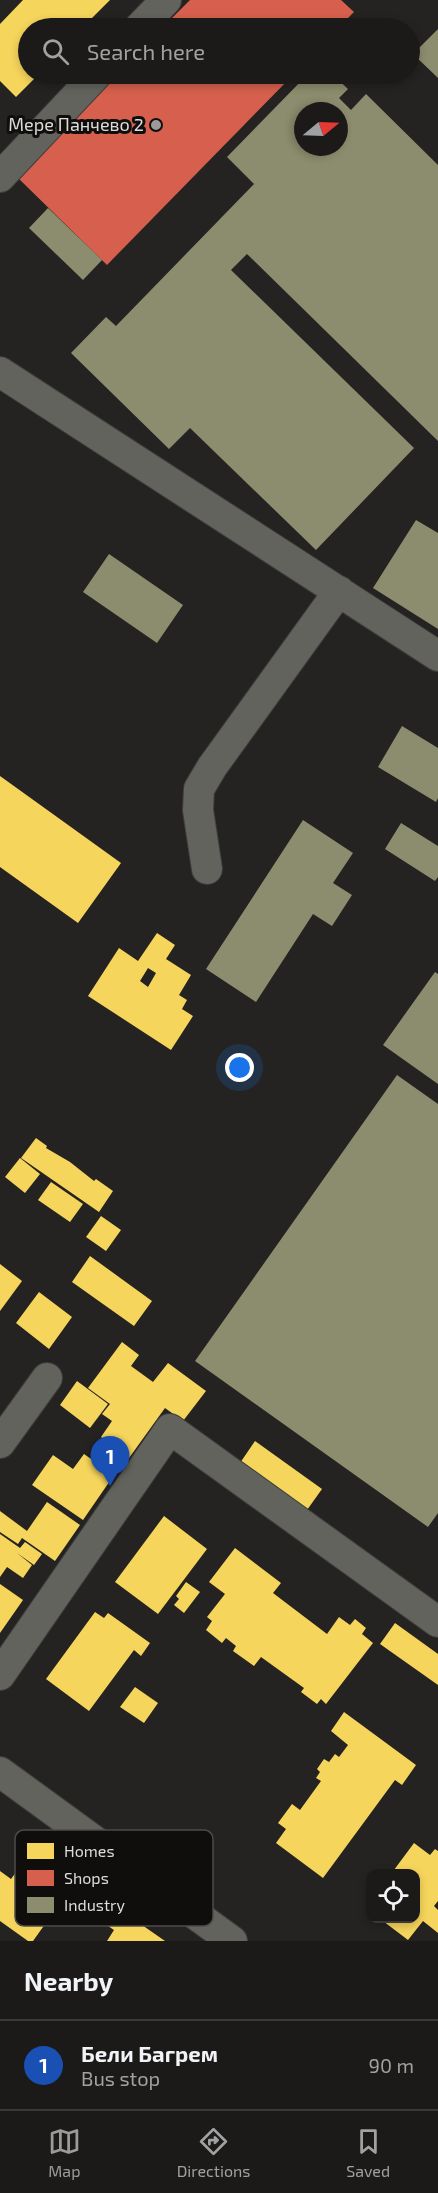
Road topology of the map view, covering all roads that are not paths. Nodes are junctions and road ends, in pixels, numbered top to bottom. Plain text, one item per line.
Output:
1 (166, 0) edge
2 (149, 18) edge
3 (88, 84) edge
4 (0, 177) edge
5 (0, 372) edge
6 (339, 591) junction
7 (438, 656) edge
8 (207, 869) dead end
9 (47, 1378) dead end
10 (0, 1443) edge
11 (438, 1622) edge
12 (0, 1675) edge
13 (0, 1772) edge
14 (80, 1830) edge
15 (211, 1926) edge
16 (232, 1941) edge

1 - 2 street
3 - 4 street
5 - 6 street
6 - 7 street
6 - 8 street
9 - 10 street
11 - 12 street
13 - 14 street
15 - 16 street

